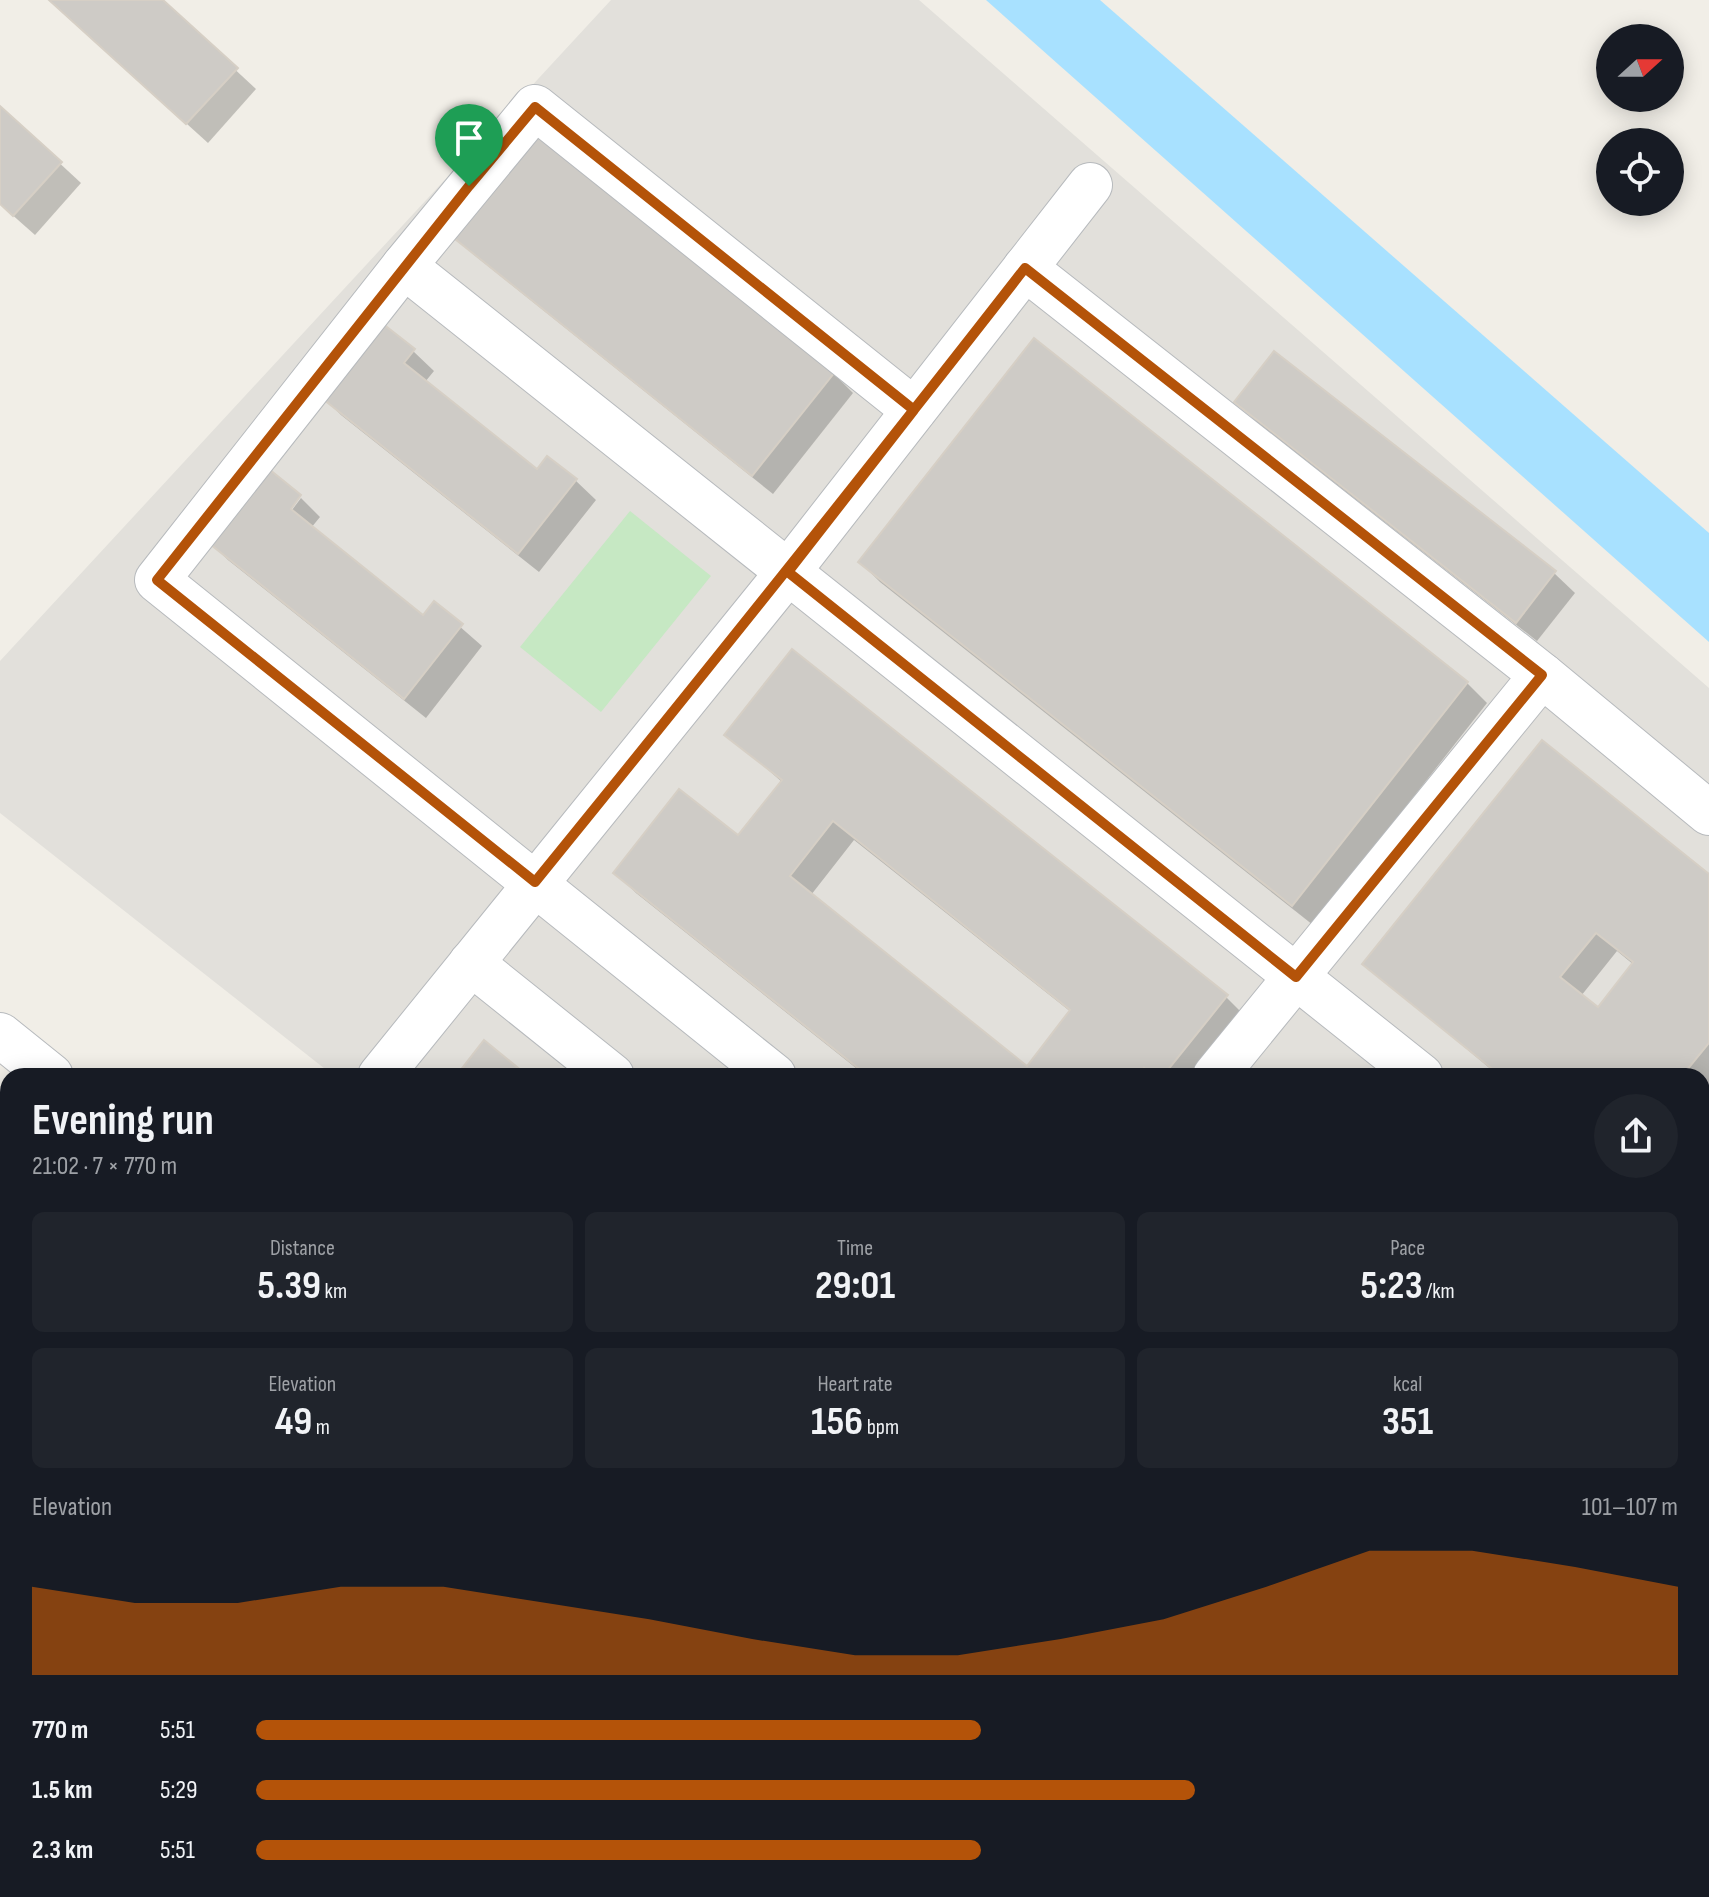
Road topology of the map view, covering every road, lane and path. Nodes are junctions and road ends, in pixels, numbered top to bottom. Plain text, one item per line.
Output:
1 (1090, 185) dead end
2 (404, 266) junction
3 (1025, 268) junction
4 (914, 410) junction
5 (788, 572) junction
6 (1542, 675) junction
7 (1709, 813) edge
8 (535, 882) junction
9 (471, 963) junction
10 (1296, 977) junction
11 (0, 1035) edge
12 (41, 1068) edge
13 (386, 1068) edge
14 (602, 1068) edge
15 (764, 1068) edge
16 (1222, 1068) edge
17 (1411, 1068) edge

1 - 3 street
2 - 4 street
2 - 5 street
2 - 8 street
3 - 4 street
3 - 6 street
4 - 5 street
5 - 8 street
5 - 10 street
6 - 7 street
6 - 10 street
8 - 9 street
8 - 15 street
9 - 13 street
9 - 14 street
10 - 16 street
10 - 17 street
11 - 12 street

